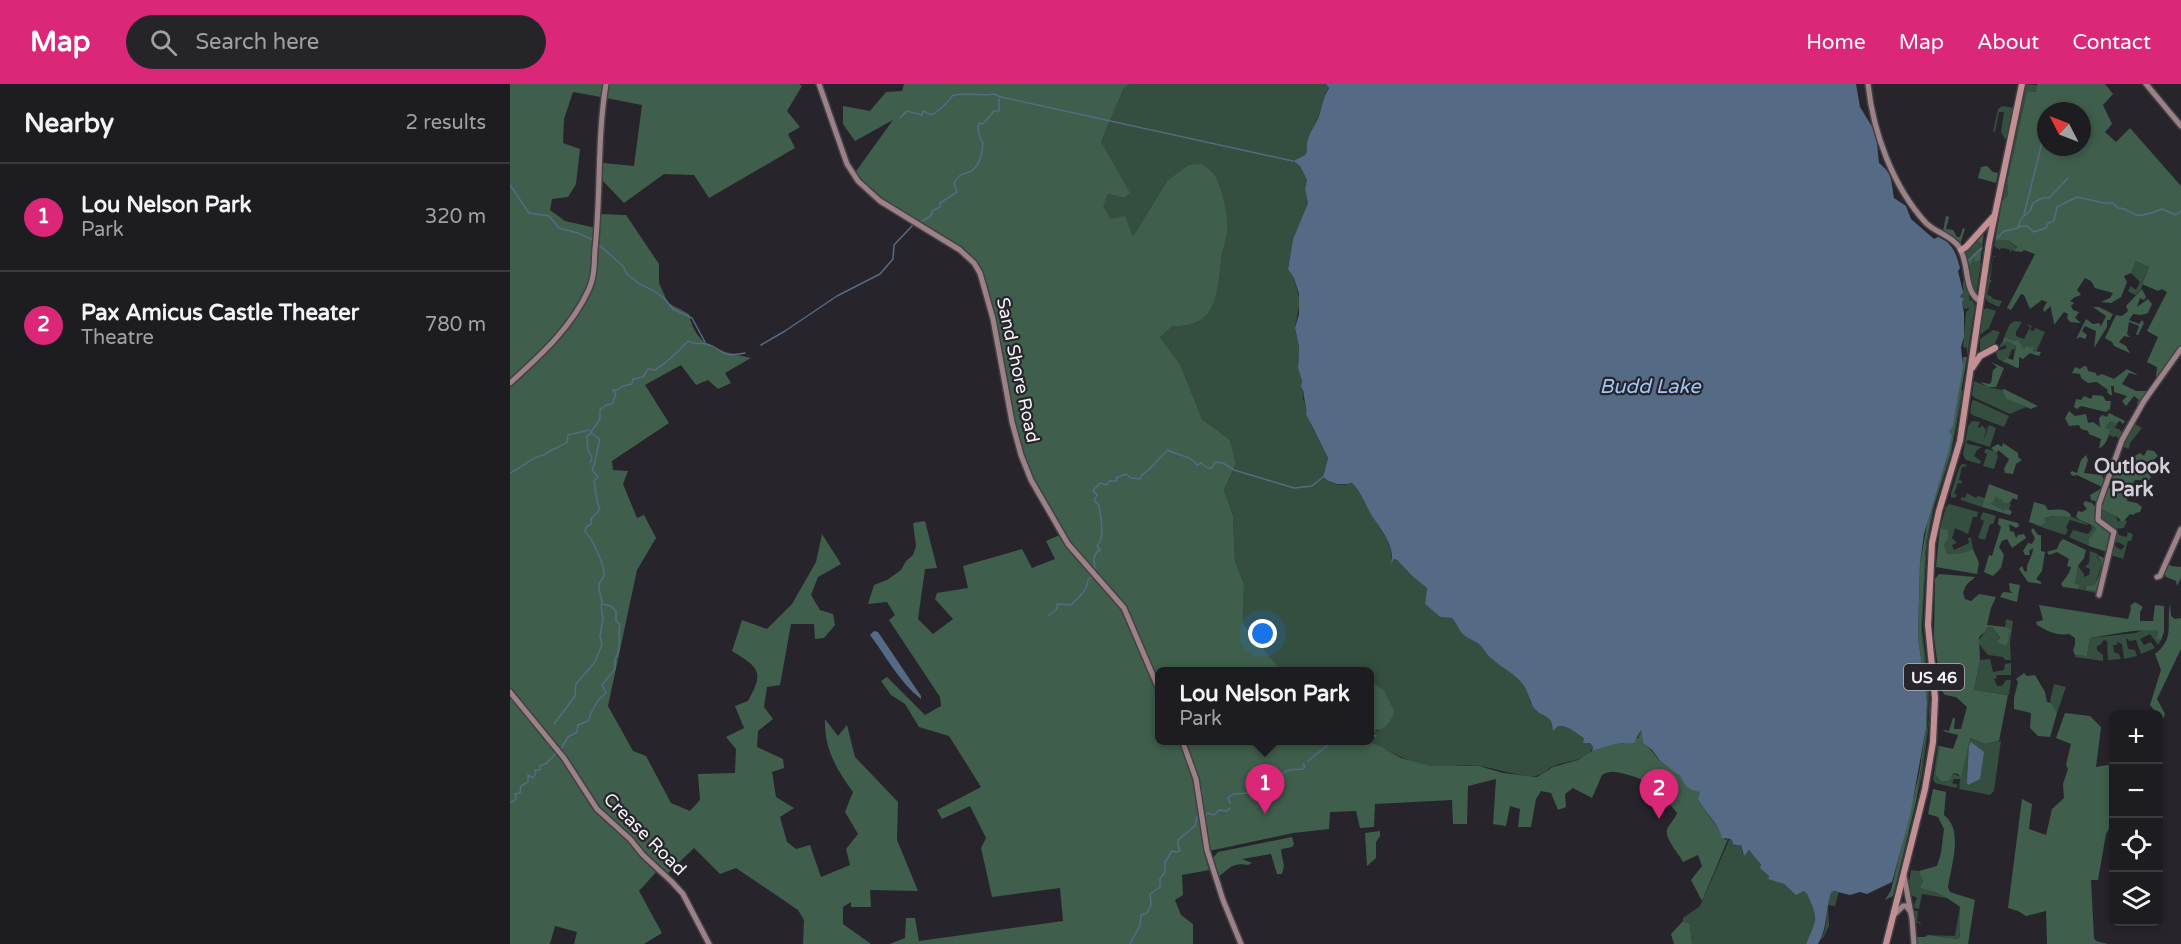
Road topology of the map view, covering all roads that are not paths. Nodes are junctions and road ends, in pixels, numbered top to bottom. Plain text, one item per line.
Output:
1 (606, 84) edge
2 (819, 84) edge
3 (1868, 84) edge
4 (2022, 84) edge
5 (2146, 84) edge
6 (2181, 126) edge
7 (1994, 215) junction
8 (1961, 250) junction
9 (1980, 302) junction
10 (1995, 348) dead end
11 (2181, 349) edge
12 (1970, 371) junction
13 (510, 383) edge
14 (2180, 532) edge
15 (2157, 577) dead end
16 (2099, 595) dead end
17 (1155, 680) edge
18 (510, 692) edge
19 (1183, 745) edge
20 (1904, 876) junction
21 (1911, 912) junction
22 (1895, 914) junction
23 (708, 944) edge
24 (1241, 944) edge
25 (1886, 944) edge
26 (1914, 944) edge

1 - 13 street
2 - 17 street, Sand Shore Road
3 - 8 street
4 - 7 main road, US 46
5 - 6 street
7 - 8 main road
7 - 9 main road, US 46
8 - 9 street
9 - 12 main road, US 46
10 - 12 main road
11 - 16 street
12 - 20 main road, US 46
14 - 15 street
18 - 23 street, Crease Road
19 - 24 street
20 - 21 street
20 - 22 main road, US 46
21 - 22 street
21 - 26 street
22 - 25 main road, US 46

